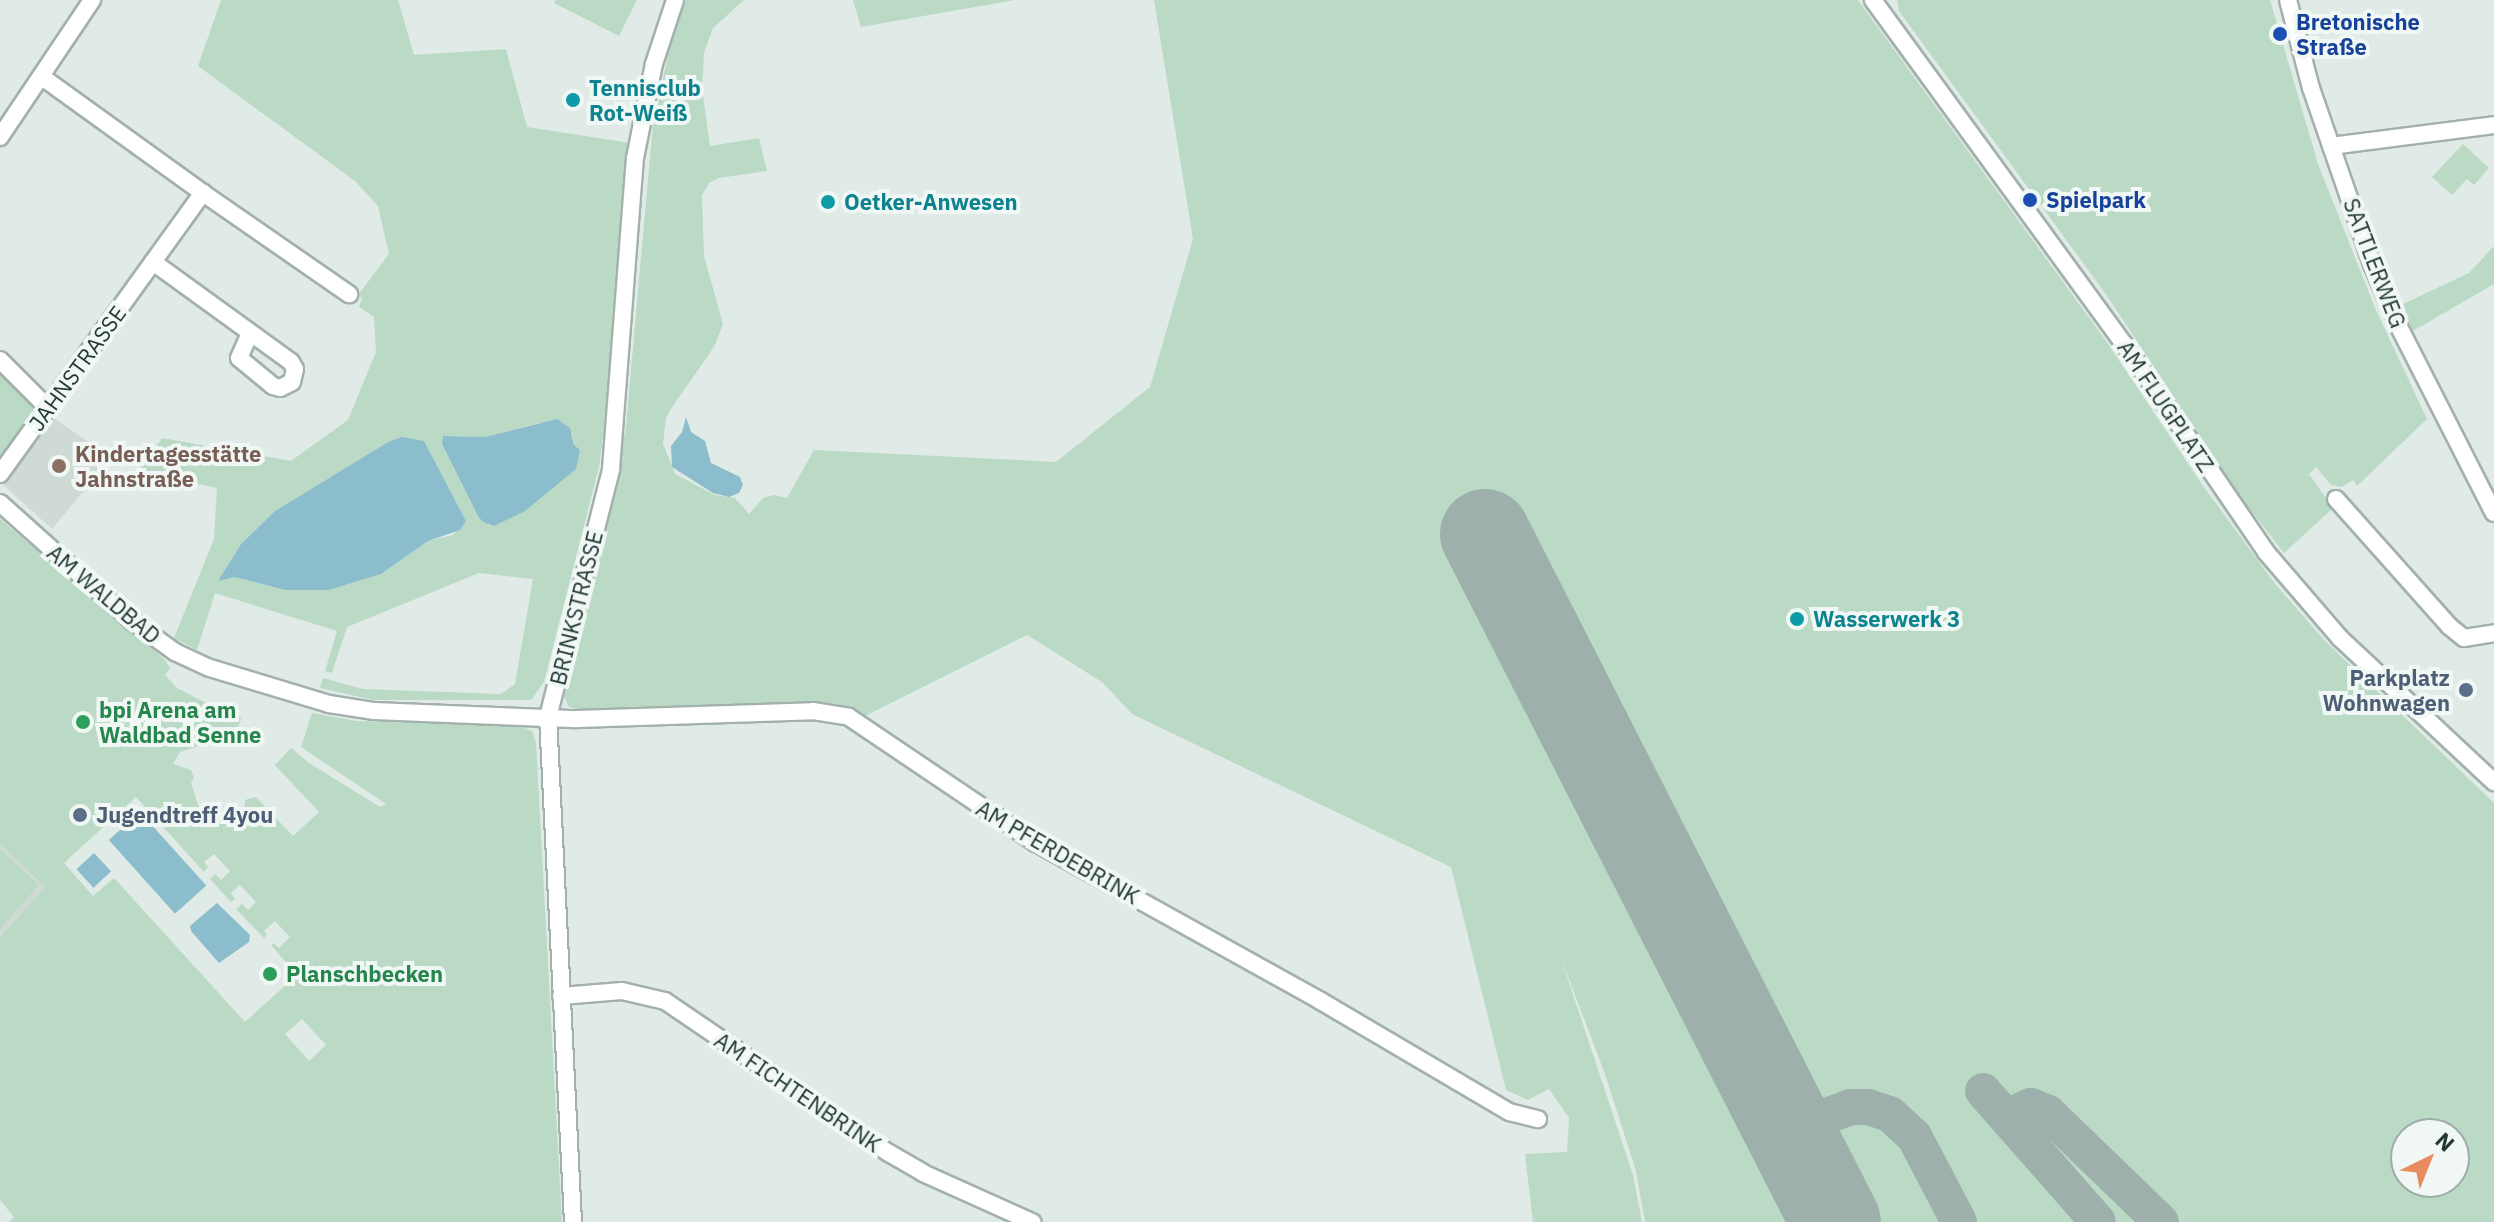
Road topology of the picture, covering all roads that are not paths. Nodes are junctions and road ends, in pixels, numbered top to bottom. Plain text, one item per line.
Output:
1 (92, 0) edge
2 (675, 0) edge
3 (1873, 0) edge
4 (2288, 0) edge
5 (42, 77) junction
6 (2494, 125) edge
7 (0, 137) edge
8 (2331, 146) junction
9 (203, 193) junction
10 (153, 262) junction
11 (349, 294) dead end
12 (250, 333) dead end
13 (0, 360) edge
14 (48, 408) junction
15 (0, 474) edge
16 (2488, 489) edge
17 (2336, 499) dead end
18 (0, 503) edge
19 (2494, 513) edge
20 (2494, 633) edge
21 (548, 717) junction
22 (2494, 782) edge
23 (561, 996) junction
24 (1538, 1119) dead end
25 (573, 1222) edge
26 (1032, 1222) edge

1 - 5 street
2 - 21 street, BRINKSTRASSE
3 - 22 street, AM FLUGPLATZ
4 - 8 street, SATTLERWEG
5 - 7 street
5 - 9 street
6 - 8 street
8 - 16 street, SATTLERWEG
9 - 10 street, JAHNSTRASSE
9 - 11 street
10 - 12 street
10 - 14 street, JAHNSTRASSE
13 - 14 street
14 - 15 street, JAHNSTRASSE
16 - 19 street, SATTLERWEG
17 - 20 street
18 - 21 street, AM WALDBAD
21 - 23 street, BRINKSTRASSE
21 - 24 street, AM PFERDEBRINK
23 - 25 street, BRINKSTRASSE
23 - 26 street, AM FICHTENBRINK

